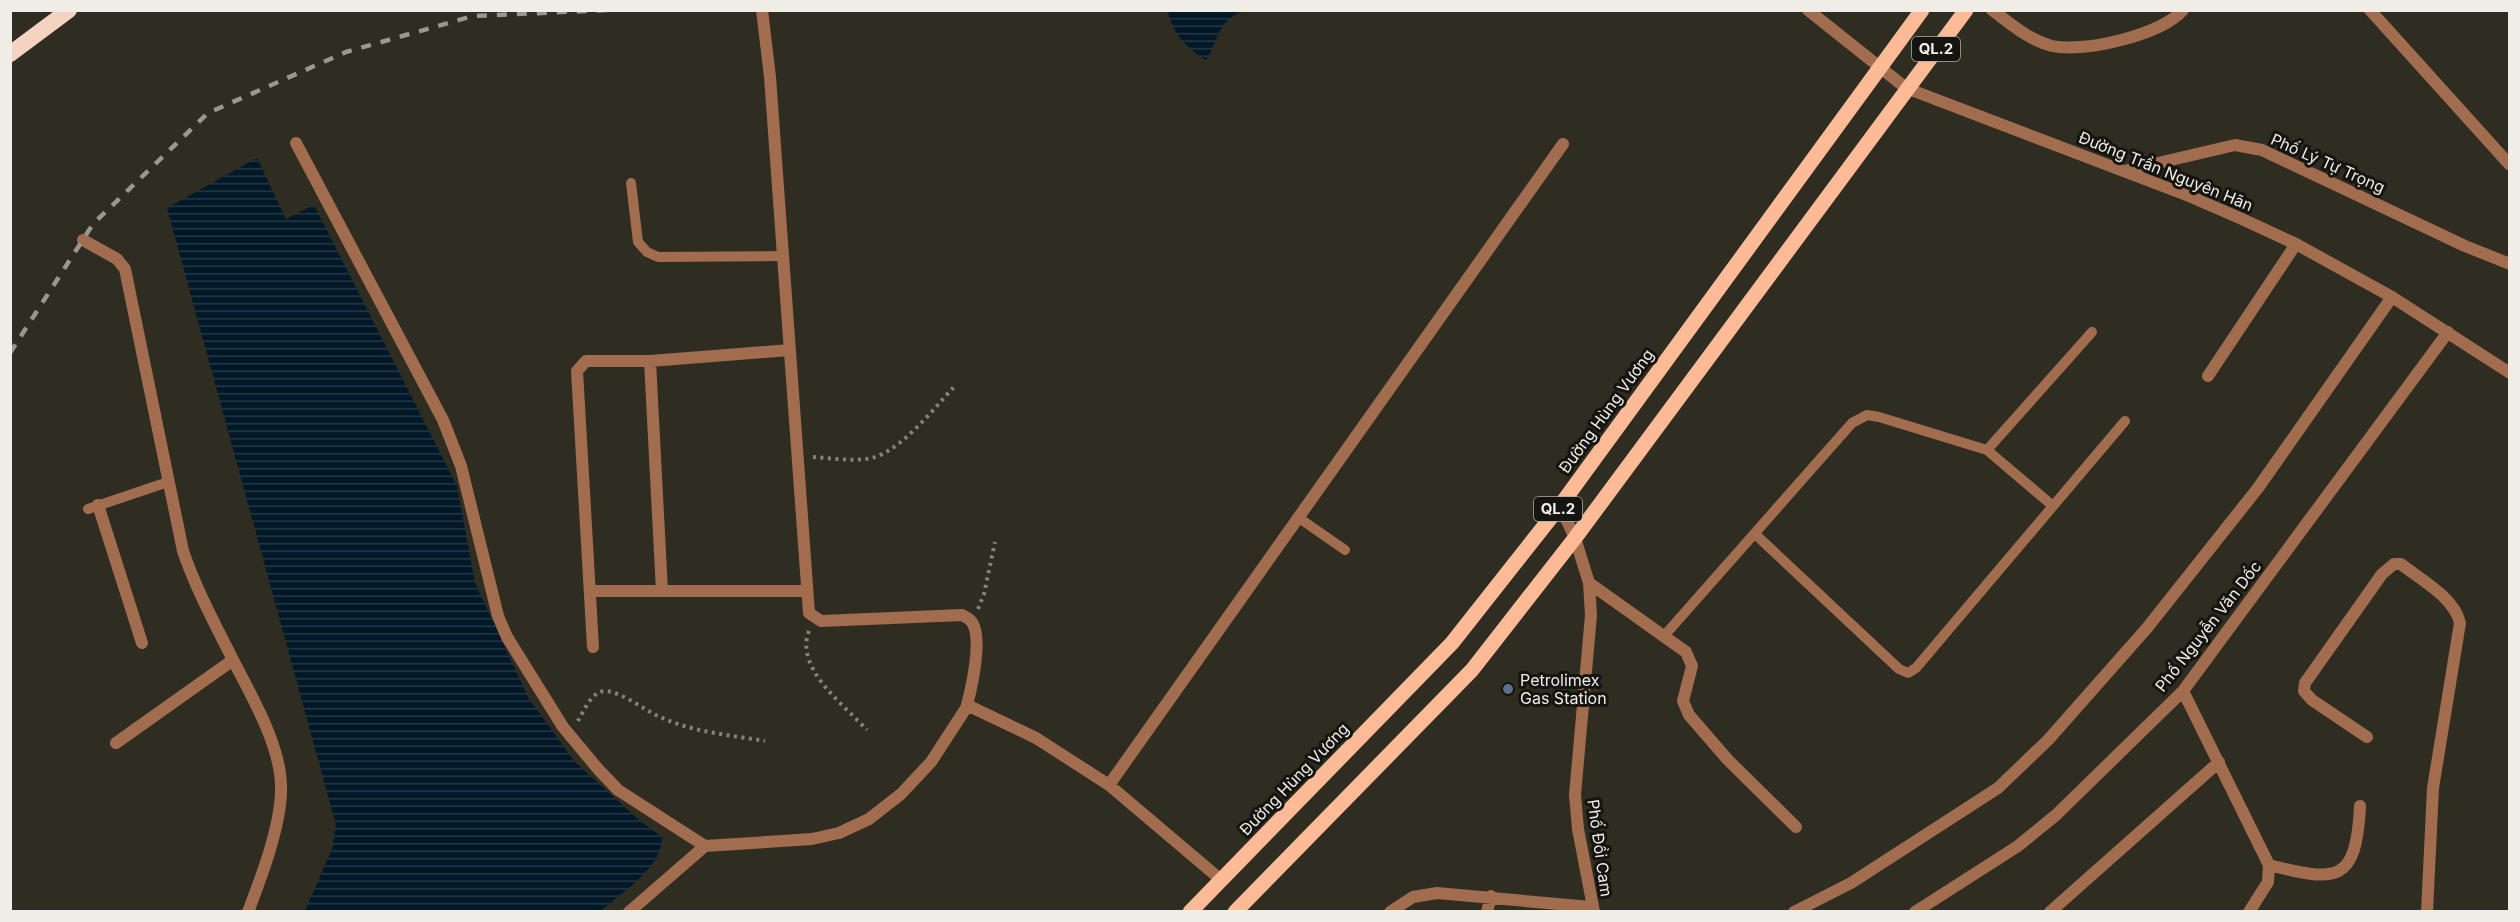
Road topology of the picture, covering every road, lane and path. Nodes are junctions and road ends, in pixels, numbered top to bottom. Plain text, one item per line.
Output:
1 (69, 10) edge
2 (762, 10) edge
3 (1808, 10) edge
4 (1922, 10) edge
5 (1966, 10) edge
6 (1992, 10) edge
7 (2183, 10) edge
8 (2370, 10) edge
9 (10, 54) edge
10 (1879, 67) junction
11 (1906, 88) junction
12 (296, 143) dead end
13 (1563, 144) dead end
14 (2509, 164) edge
15 (2124, 171) junction
16 (632, 183) dead end
17 (83, 240) dead end
18 (2296, 244) junction
19 (782, 255) junction
20 (2510, 264) edge
21 (2392, 297) junction
22 (2092, 332) dead end
23 (2448, 332) junction
24 (790, 350) junction
25 (650, 361) junction
26 (2510, 373) edge
27 (2208, 376) dead end
28 (954, 387) dead end
29 (2125, 421) dead end
30 (1987, 450) junction
31 (798, 457) junction
32 (168, 482) junction
33 (1560, 506) junction
34 (2053, 506) junction
35 (93, 507) joint
36 (1299, 518) junction
37 (1755, 534) junction
38 (1575, 538) junction
39 (995, 542) dead end
40 (1345, 550) dead end
41 (1589, 583) junction
42 (590, 591) junction
43 (662, 591) junction
44 (807, 591) junction
45 (815, 619) junction
46 (972, 620) junction
47 (1664, 636) junction
48 (142, 643) dead end
49 (593, 647) dead end
50 (233, 660) junction
51 (2183, 691) junction
52 (968, 705) junction
53 (867, 729) dead end
54 (569, 735) junction
55 (2367, 737) dead end
56 (765, 741) dead end
57 (116, 743) dead end
58 (2219, 762) junction
59 (1109, 785) junction
60 (2360, 806) dead end
61 (1796, 826) dead end
62 (705, 846) junction
63 (2269, 865) junction
64 (1220, 879) junction
65 (1491, 896) junction
66 (252, 909) edge
67 (1242, 909) edge
68 (1592, 909) edge
69 (629, 912) edge
70 (1190, 912) edge
71 (1390, 912) edge
72 (1487, 912) edge
73 (1794, 912) edge
74 (1915, 912) edge
75 (2050, 912) edge
76 (2249, 912) edge
77 (2427, 912) edge

1 - 9 highway
2 - 19 street
3 - 10 street, Đường Trần Nguyên Hãn
4 - 10 main road, Đường Hùng Vương / QL.2
5 - 11 main road, QL.2
6 - 7 street
8 - 14 street
10 - 11 street, Đường Trần Nguyên Hãn
10 - 33 main road, Đường Hùng Vương / QL.2
11 - 15 street, Đường Trần Nguyên Hãn
11 - 38 main road, QL.2
12 - 54 street
13 - 36 street
15 - 18 street, Đường Trần Nguyên Hãn
15 - 20 street, Phố Lý Tự Trọng
16 - 19 lane
17 - 32 street
18 - 21 street, Đường Trần Nguyên Hãn
18 - 27 street
19 - 24 street
21 - 23 street, Đường Trần Nguyên Hãn
21 - 73 street
22 - 30 lane
23 - 26 street, Đường Trần Nguyên Hãn
23 - 51 street, Phố Nguyễn Văn Dốc
24 - 25 street
24 - 31 street
25 - 42 street
25 - 43 street
28 - 31 path
29 - 34 lane
30 - 34 lane
30 - 37 lane
31 - 44 street
32 - 35 lane
32 - 50 street
33 - 38 street, Phố Đồi Cam
33 - 64 main road, Đường Hùng Vương / QL.2
34 - 37 lane
35 - 48 street
36 - 40 lane
36 - 59 street
37 - 47 lane
38 - 41 street, Phố Đồi Cam
38 - 67 main road, QL.2
39 - 46 path
41 - 47 street
41 - 68 street, Phố Đồi Cam
42 - 43 street
42 - 49 street
43 - 44 street
44 - 45 street
45 - 46 street
45 - 53 path
46 - 52 street
47 - 61 street
50 - 57 street
50 - 66 street
51 - 58 street
51 - 74 street, Phố Nguyễn Văn Dốc
52 - 59 street
52 - 62 street
54 - 56 path
54 - 62 street
55 - 77 street
58 - 63 street
58 - 75 street
59 - 64 street
60 - 63 street
62 - 69 street
63 - 76 street
64 - 70 main road, Đường Hùng Vương / QL.2
65 - 68 street
65 - 71 street
65 - 72 street

